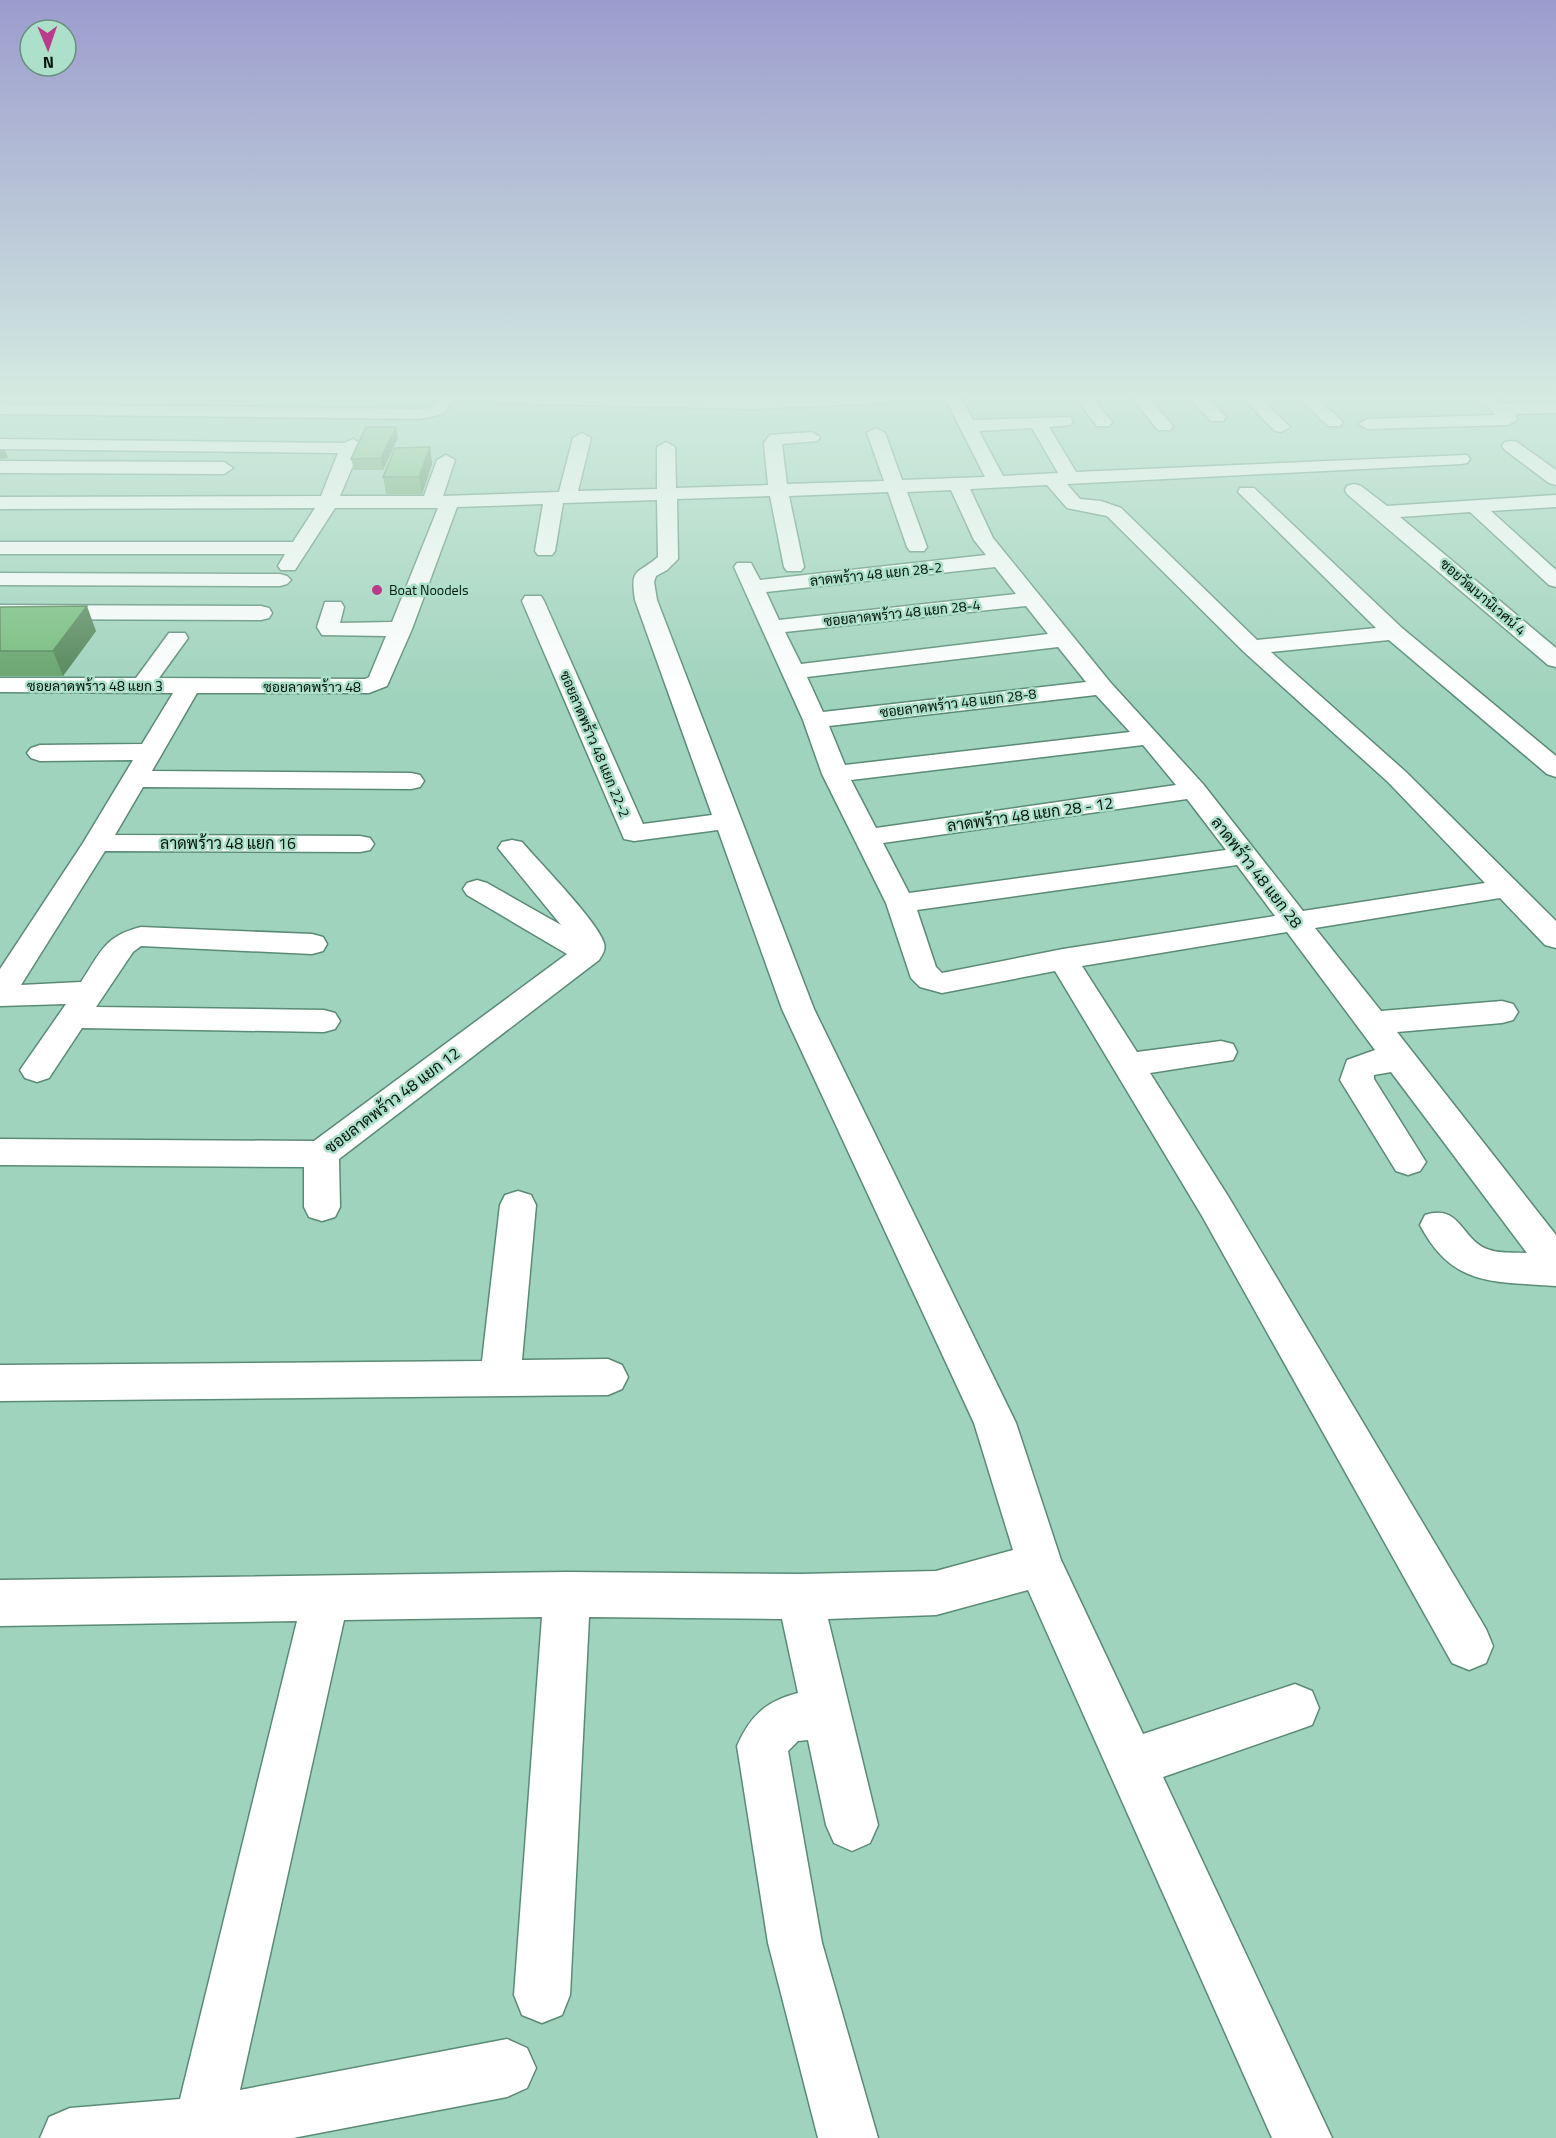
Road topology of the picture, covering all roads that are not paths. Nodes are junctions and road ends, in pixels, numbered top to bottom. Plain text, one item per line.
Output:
1 (93, 498) edge
2 (330, 498) edge
3 (442, 498) edge
4 (561, 498) junction
5 (569, 498) edge
6 (669, 498) edge
7 (780, 498) edge
8 (898, 498) edge
9 (964, 498) edge
10 (1072, 498) edge
11 (1253, 498) edge
12 (1364, 498) edge
13 (1411, 498) edge
14 (1556, 501) edge
15 (328, 502) junction
16 (441, 502) junction
17 (0, 503) edge
18 (88, 503) junction
19 (1474, 506) junction
20 (1422, 509) junction
21 (1383, 512) junction
22 (917, 547) dead end
23 (0, 548) edge
24 (299, 548) junction
25 (46, 549) junction
26 (545, 551) dead end
27 (1000, 560) junction
28 (794, 567) dead end
29 (10, 579) edge
30 (280, 580) junction
31 (1556, 581) edge
32 (1032, 598) junction
33 (0, 599) edge
34 (533, 601) dead end
35 (333, 607) dead end
36 (0, 612) edge
37 (772, 627) junction
38 (401, 629) junction
39 (1394, 633) junction
40 (177, 638) dead end
41 (1065, 639) junction
42 (1252, 647) junction
43 (1556, 660) edge
44 (793, 672) junction
45 (0, 685) edge
46 (142, 686) junction
47 (189, 686) junction
48 (1102, 687) junction
49 (815, 720) junction
50 (1149, 737) junction
51 (151, 752) junction
52 (40, 753) dead end
53 (1556, 770) edge
54 (835, 774) junction
55 (134, 780) junction
56 (411, 781) dead end
57 (1194, 790) junction
58 (728, 821) junction
59 (867, 837) junction
60 (97, 843) junction
61 (360, 844) dead end
62 (512, 848) dead end
63 (1245, 856) junction
64 (1507, 888) junction
65 (477, 889) dead end
66 (900, 903) junction
67 (1296, 923) junction
68 (1556, 938) edge
69 (312, 944) dead end
70 (588, 953) junction
71 (1063, 959) junction
72 (0, 994) edge
73 (82, 1005) junction
74 (1502, 1012) dead end
75 (324, 1022) dead end
76 (1372, 1023) junction
77 (1221, 1052) dead end
78 (1400, 1059) junction
79 (1126, 1065) junction
80 (37, 1070) dead end
81 (0, 1152) edge
82 (321, 1154) junction
83 (1408, 1162) dead end
84 (518, 1205) dead end
85 (322, 1207) dead end
86 (1438, 1225) dead end
87 (1556, 1263) edge
88 (1556, 1271) edge
89 (608, 1377) dead end
90 (500, 1378) junction
91 (0, 1383) edge
92 (1040, 1565) junction
93 (567, 1594) junction
94 (800, 1597) junction
95 (326, 1598) junction
96 (0, 1603) edge
97 (1469, 1646) dead end
98 (1296, 1708) dead end
99 (827, 1713) junction
100 (1129, 1764) junction
101 (852, 1825) dead end
102 (542, 1995) dead end
103 (507, 2068) dead end
104 (203, 2126) junction
105 (70, 2138) edge
106 (848, 2138) edge
107 (1302, 2138) edge

1 - 18 street
2 - 15 street
3 - 16 street, ซอยลาดพร้าว 48
4 - 5 street
4 - 16 street
4 - 26 street
6 - 58 street
7 - 28 street
8 - 22 street
9 - 27 street, ลาดพร้าว 48 แยก 28
10 - 42 street
11 - 39 street
12 - 21 street, ซอยวัฒนานิเวศน์ 4
13 - 20 street
14 - 19 street
15 - 16 street
15 - 18 street
15 - 24 street
16 - 38 street, ซอยลาดพร้าว 48
17 - 18 street
18 - 25 street
19 - 20 street
19 - 31 street
20 - 21 street
21 - 43 street, ซอยวัฒนานิเวศน์ 4
23 - 25 street
24 - 25 street
24 - 30 street
25 - 29 street
27 - 32 street, ลาดพร้าว 48 แยก 28
27 - 37 street, ลาดพร้าว 48 แยก 28-2
29 - 30 street
29 - 33 street
30 - 36 street
32 - 37 street, ซอยลาดพร้าว 48 แยก 28-4
32 - 41 street, ลาดพร้าว 48 แยก 28
34 - 58 street, ซอยลาดพร้าว 48 แยก 22-2
35 - 38 street
37 - 44 street
38 - 47 street, ซอยลาดพร้าว 48
39 - 42 street
39 - 53 street
40 - 46 street
41 - 44 street
41 - 48 street, ลาดพร้าว 48 แยก 28
42 - 64 street
44 - 49 street
45 - 46 street, ซอยลาดพร้าว 48 แยก 3
46 - 47 street, ซอยลาดพร้าว 48 แยก 3
47 - 51 street
48 - 49 street, ซอยลาดพร้าว 48 แยก 28-8
48 - 50 street, ลาดพร้าว 48 แยก 28
49 - 54 street
50 - 54 street
50 - 57 street, ลาดพร้าว 48 แยก 28
51 - 52 street
51 - 55 street
54 - 59 street
55 - 56 street
55 - 60 street
57 - 59 street, ลาดพร้าว 48 แยก 28 - 12
57 - 63 street, ลาดพร้าว 48 แยก 28
58 - 92 street
59 - 66 street
60 - 61 street, ลาดพร้าว 48 แยก 16
60 - 72 street
62 - 70 street
63 - 66 street
63 - 67 street, ลาดพร้าว 48 แยก 28
64 - 67 street
64 - 68 street
65 - 70 street
66 - 71 street
67 - 71 street
67 - 76 street, ลาดพร้าว 48 แยก 28
69 - 73 street
70 - 82 street, ซอยลาดพร้าว 48 แยก 12
71 - 79 street
72 - 73 street
73 - 75 street
73 - 80 street
74 - 76 street
76 - 78 street, ลาดพร้าว 48 แยก 28
77 - 79 street
78 - 83 street
78 - 87 street, ลาดพร้าว 48 แยก 28
79 - 97 street
81 - 82 street, ซอยลาดพร้าว 48 แยก 12
82 - 85 street
84 - 90 street
86 - 88 street
89 - 90 street
90 - 91 street
92 - 94 street
92 - 100 street
93 - 94 street
93 - 95 street
93 - 102 street
94 - 99 street
95 - 96 street
95 - 104 street
98 - 100 street
99 - 101 street
99 - 106 street
100 - 107 street
103 - 104 street
104 - 105 street

